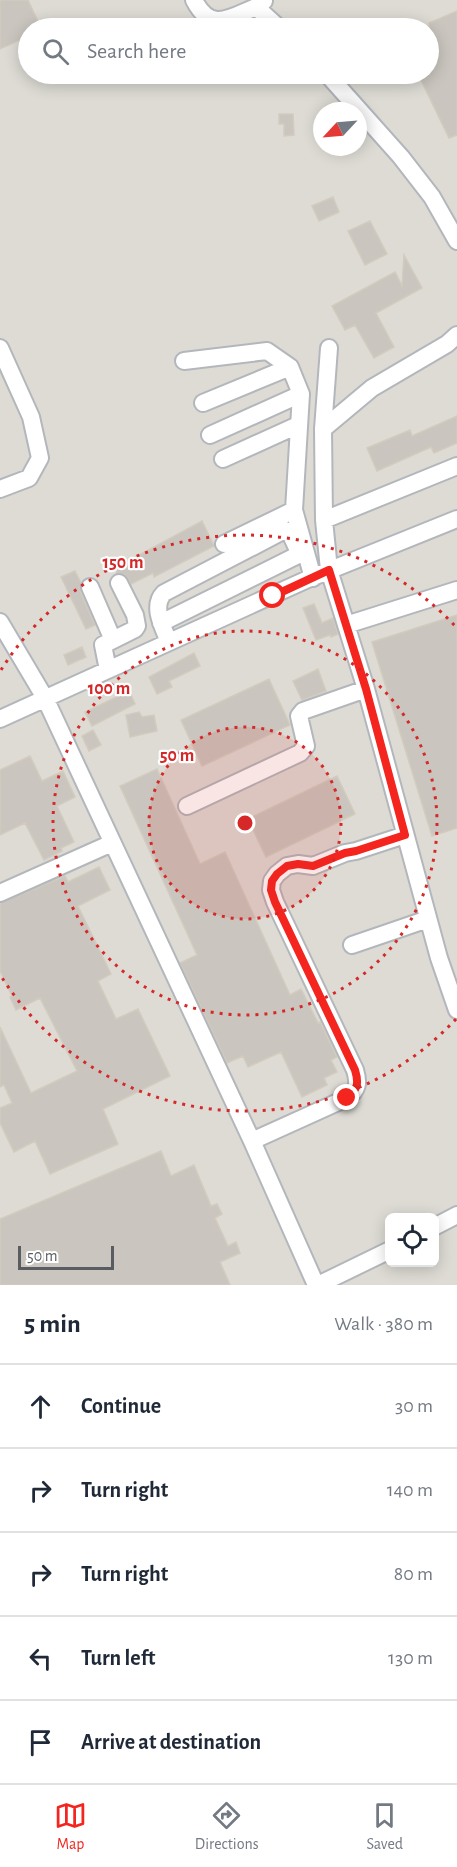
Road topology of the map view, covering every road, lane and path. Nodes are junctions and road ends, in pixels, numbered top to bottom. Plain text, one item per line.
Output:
1 (194, 0) edge
2 (261, 3) edge
3 (208, 18) edge
4 (228, 18) edge
5 (272, 18) edge
6 (336, 84) edge
7 (457, 242) edge
8 (457, 335) edge
9 (0, 348) edge
10 (329, 348) dead end
11 (184, 361) dead end
12 (290, 367) junction
13 (301, 394) junction
14 (203, 403) dead end
15 (298, 425) junction
16 (323, 429) junction
17 (210, 435) dead end
18 (223, 459) dead end
19 (457, 466) edge
20 (0, 489) edge
21 (294, 510) junction
22 (457, 519) edge
23 (324, 520) junction
24 (224, 544) dead end
25 (300, 554) junction
26 (329, 570) junction
27 (311, 579) junction
28 (119, 583) dead end
29 (90, 587) dead end
30 (457, 590) edge
31 (0, 622) edge
32 (161, 623) junction
33 (346, 625) junction
34 (113, 640) junction
35 (169, 642) junction
36 (108, 670) junction
37 (366, 689) junction
38 (45, 698) junction
39 (0, 719) edge
40 (187, 806) dead end
41 (405, 835) junction
42 (112, 843) junction
43 (0, 893) edge
44 (428, 919) junction
45 (352, 945) dead end
46 (457, 1010) edge
47 (252, 1140) junction
48 (457, 1215) edge
49 (439, 1225) edge
50 (385, 1252) edge
51 (317, 1285) edge

1 - 3 lane
2 - 4 lane
2 - 5 lane
6 - 7 lane
8 - 16 lane
9 - 20 lane
10 - 16 lane
11 - 12 lane
12 - 13 lane
12 - 14 lane
13 - 15 lane
13 - 17 lane
15 - 18 lane
15 - 21 lane
16 - 23 lane
19 - 23 lane
21 - 24 lane
21 - 27 lane
22 - 26 lane
23 - 26 lane
25 - 27 lane
25 - 32 lane
25 - 32 lane
26 - 27 lane
26 - 33 lane
27 - 35 lane
28 - 34 lane
29 - 34 lane
30 - 33 lane
31 - 38 lane
32 - 35 lane
33 - 37 lane
34 - 36 lane
35 - 36 lane
36 - 38 lane
37 - 40 lane
37 - 41 lane
38 - 39 lane
38 - 42 lane
41 - 44 lane
41 - 47 lane
42 - 43 lane
42 - 47 lane
44 - 45 lane
44 - 46 lane
47 - 51 lane
48 - 49 lane
50 - 51 lane

